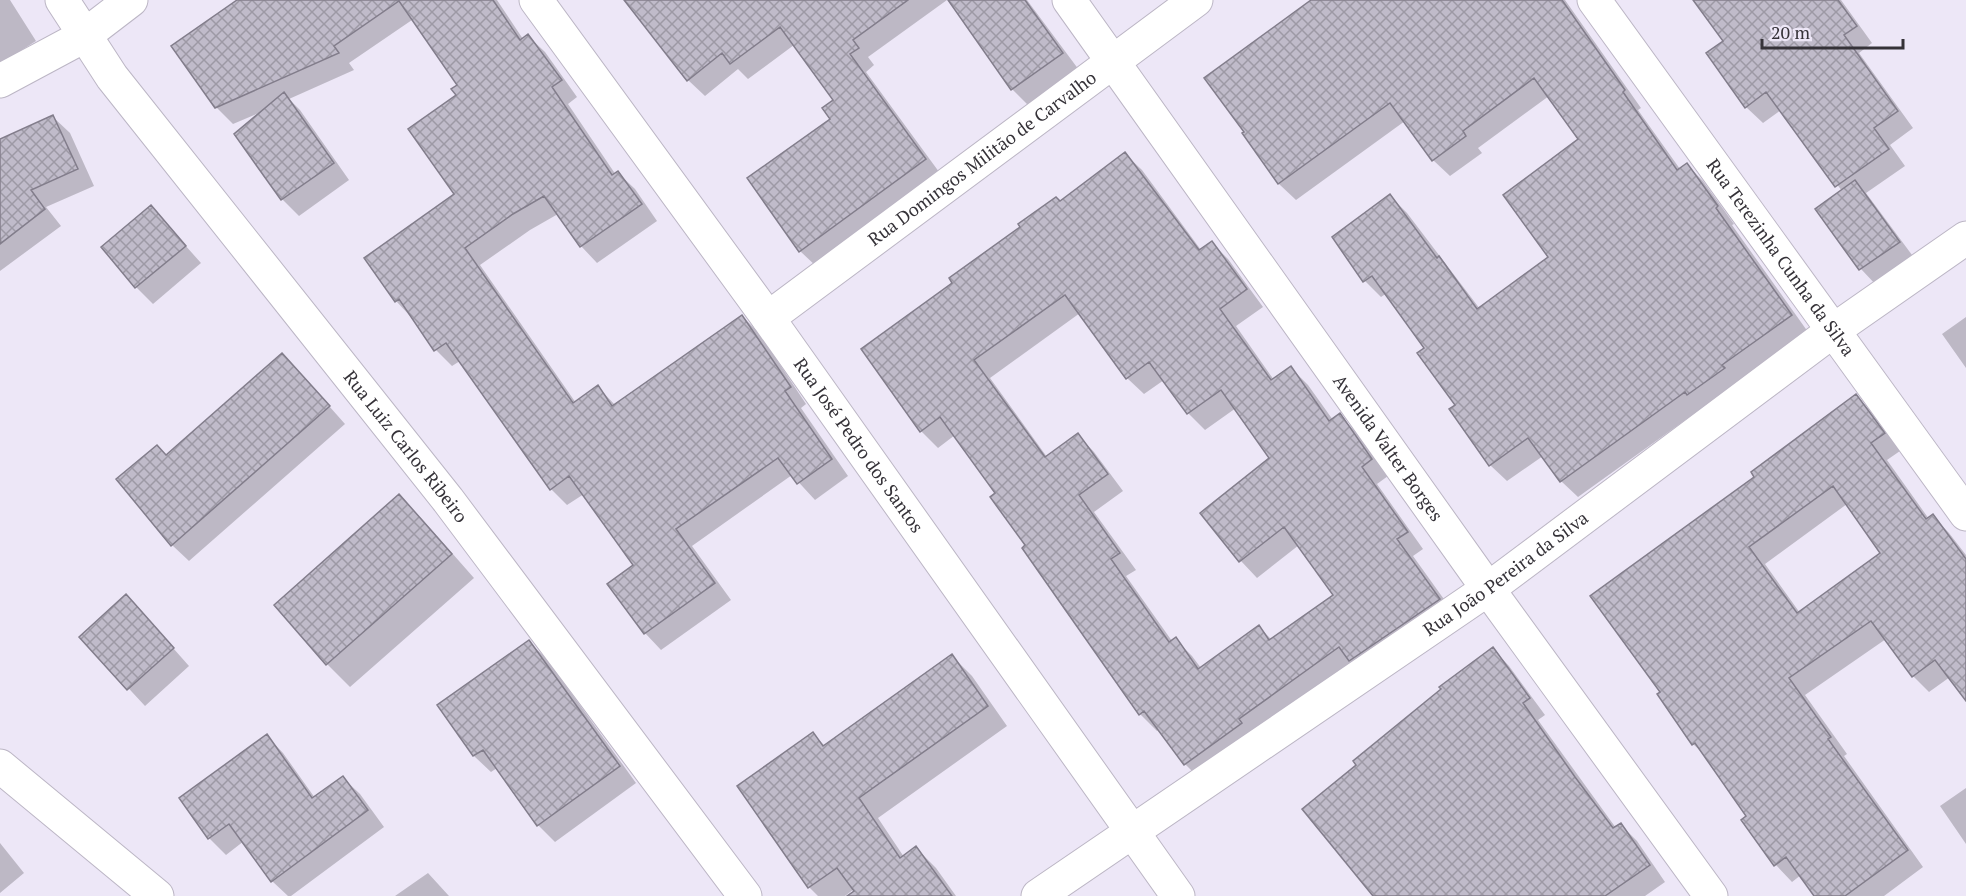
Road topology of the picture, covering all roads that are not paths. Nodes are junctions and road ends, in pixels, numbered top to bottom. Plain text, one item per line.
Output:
1 (62, 0) edge
2 (131, 0) edge
3 (536, 0) edge
4 (1069, 0) edge
5 (1196, 0) edge
6 (1594, 0) edge
7 (84, 36) junction
8 (1114, 61) junction
9 (0, 81) edge
10 (1966, 238) edge
11 (768, 318) junction
12 (1834, 330) junction
13 (1966, 514) edge
14 (1488, 589) junction
15 (0, 766) edge
16 (1132, 832) junction
17 (158, 896) edge
18 (745, 896) edge
19 (1038, 896) edge
20 (1178, 896) edge
21 (1711, 896) edge

1 - 7 street, Rua Luiz Carlos Ribeiro
2 - 7 street
3 - 11 street, Rua José Pedro dos Santos
4 - 8 street, Avenida Valter Borges
5 - 8 street, Rua Domingos Militão de Carvalho
6 - 12 street, Rua Terezinha Cunha da Silva
7 - 9 street
7 - 18 street, Rua Luiz Carlos Ribeiro
8 - 11 street, Rua Domingos Militão de Carvalho
8 - 14 street, Avenida Valter Borges
10 - 12 street, Rua João Pereira da Silva
11 - 16 street, Rua José Pedro dos Santos
12 - 13 street, Rua Terezinha Cunha da Silva
12 - 14 street, Rua João Pereira da Silva
14 - 16 street, Rua João Pereira da Silva
14 - 21 street, Avenida Valter Borges
15 - 17 street
16 - 19 street, Rua João Pereira da Silva
16 - 20 street, Rua José Pedro dos Santos

